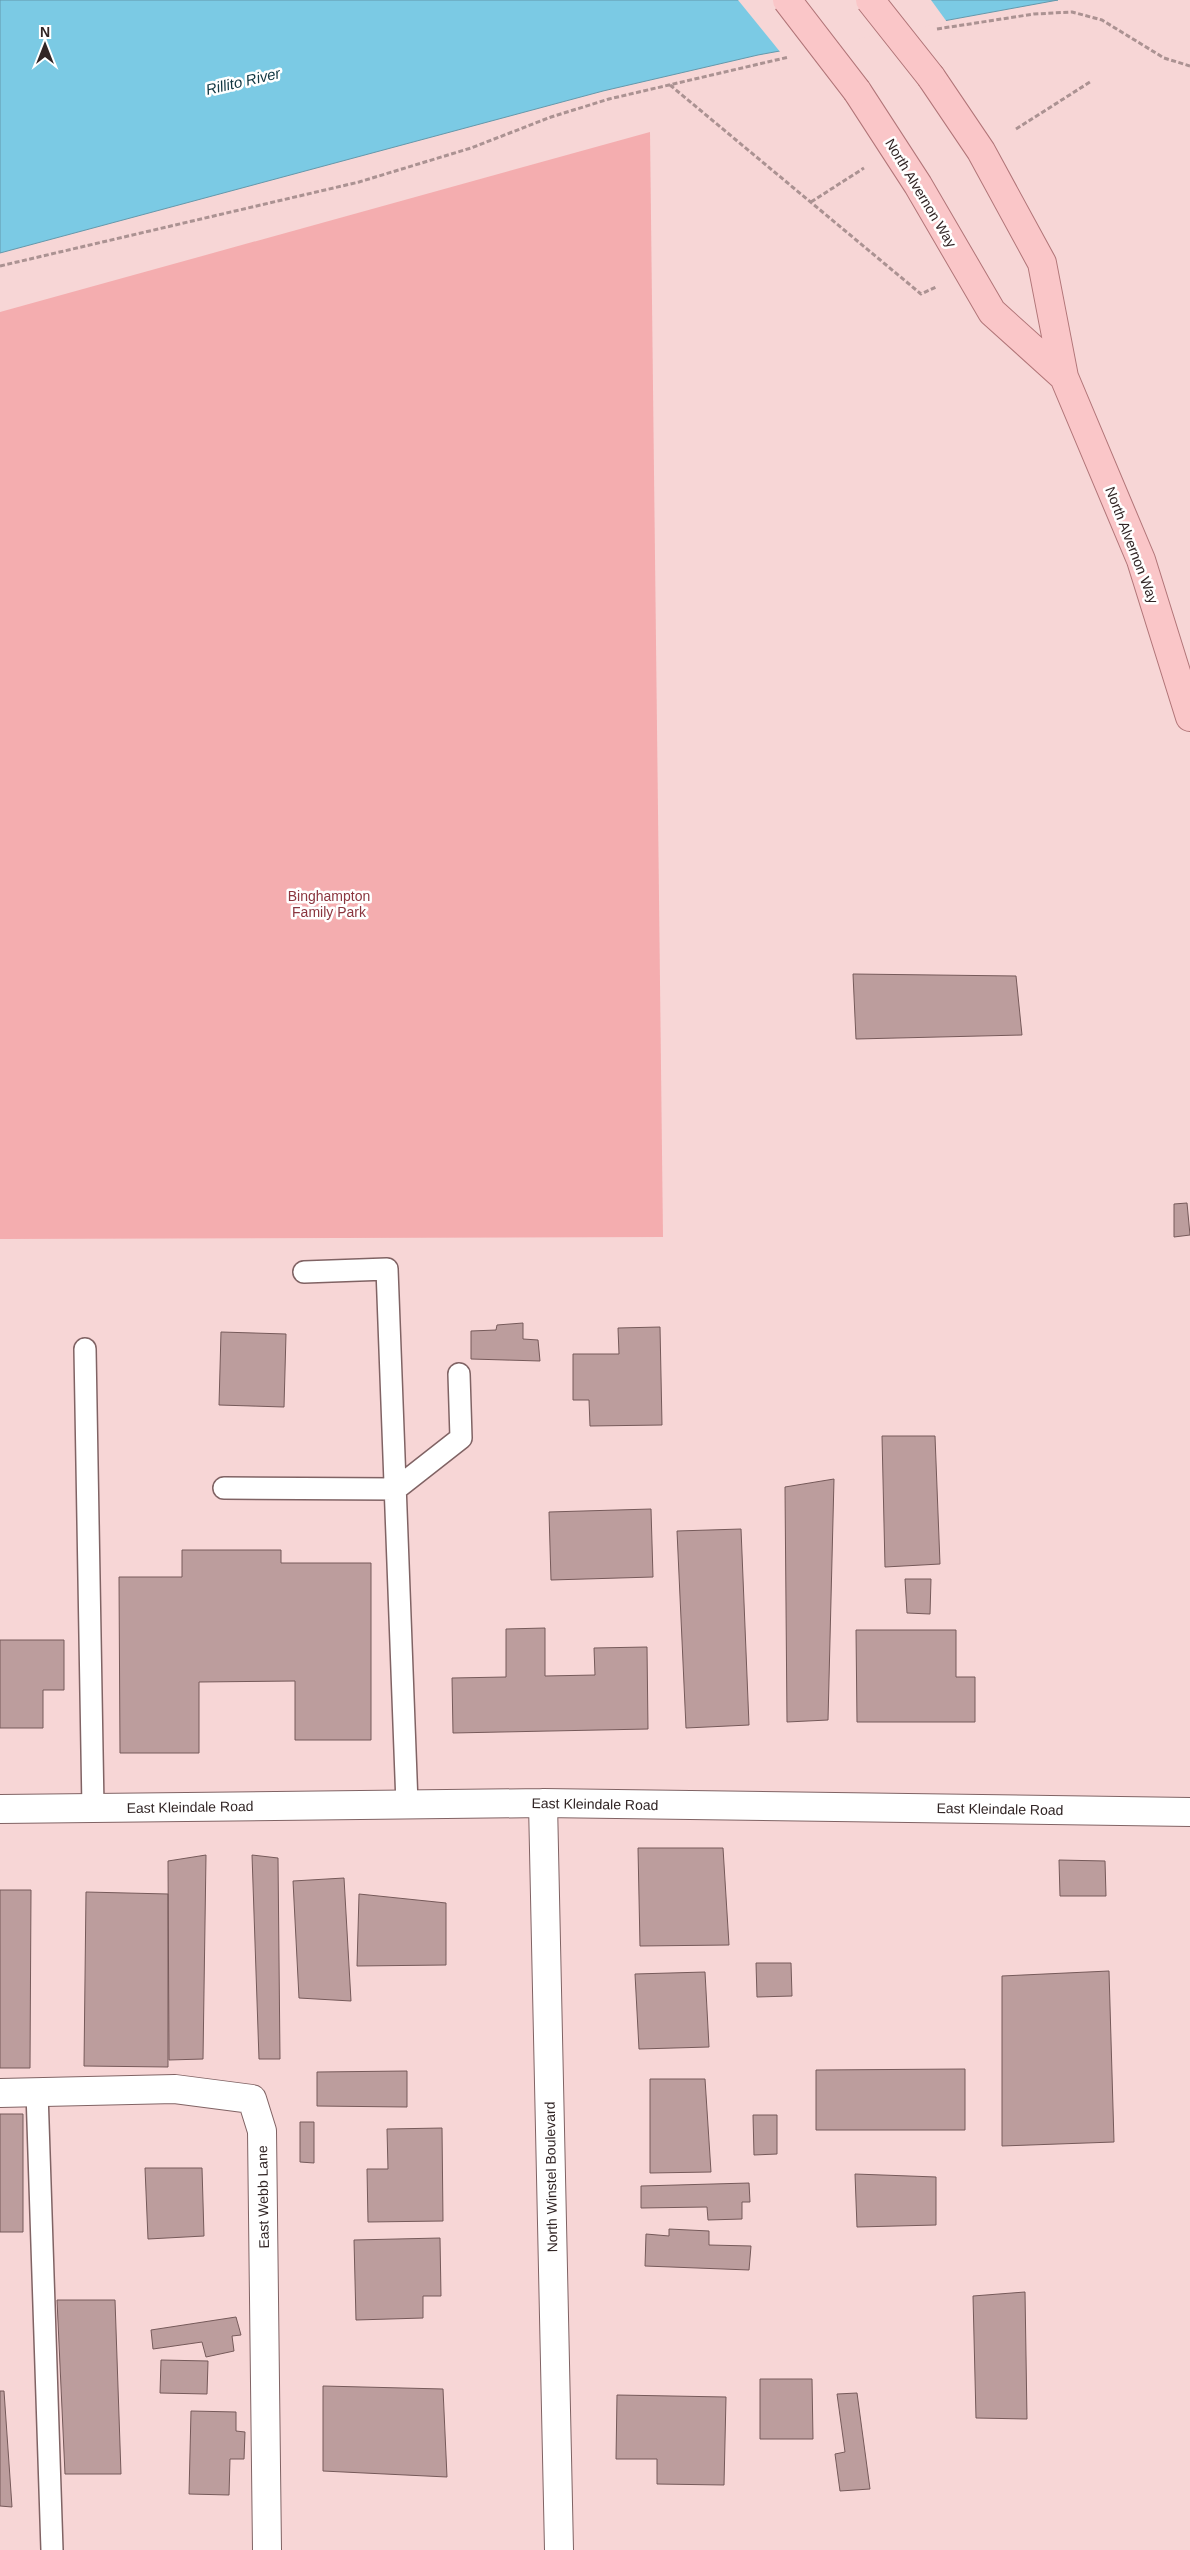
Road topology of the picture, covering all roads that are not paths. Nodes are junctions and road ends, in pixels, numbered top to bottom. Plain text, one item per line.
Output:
1 (787, 0) edge
2 (870, 0) edge
3 (1064, 377) junction
4 (1190, 717) edge
5 (304, 1272) dead end
6 (85, 1349) dead end
7 (459, 1374) dead end
8 (224, 1488) dead end
9 (396, 1489) junction
10 (543, 1803) junction
11 (407, 1804) junction
12 (93, 1808) junction
13 (0, 1809) edge
14 (1190, 1812) edge
15 (38, 2092) junction
16 (0, 2093) edge
17 (52, 2550) edge
18 (267, 2550) edge
19 (559, 2550) edge

1 - 3 main road, North Alvernon Way, bridge
2 - 3 main road, North Alvernon Way, bridge
3 - 4 main road, North Alvernon Way
5 - 9 lane
6 - 12 lane
7 - 9 lane
8 - 9 lane
9 - 11 lane
10 - 11 street, East Kleindale Road
10 - 14 street, East Kleindale Road
10 - 19 street, North Winstel Boulevard
11 - 12 street, East Kleindale Road
12 - 13 street, East Kleindale Road
15 - 16 street, East Webb Lane
15 - 17 lane
15 - 18 street, East Webb Lane

